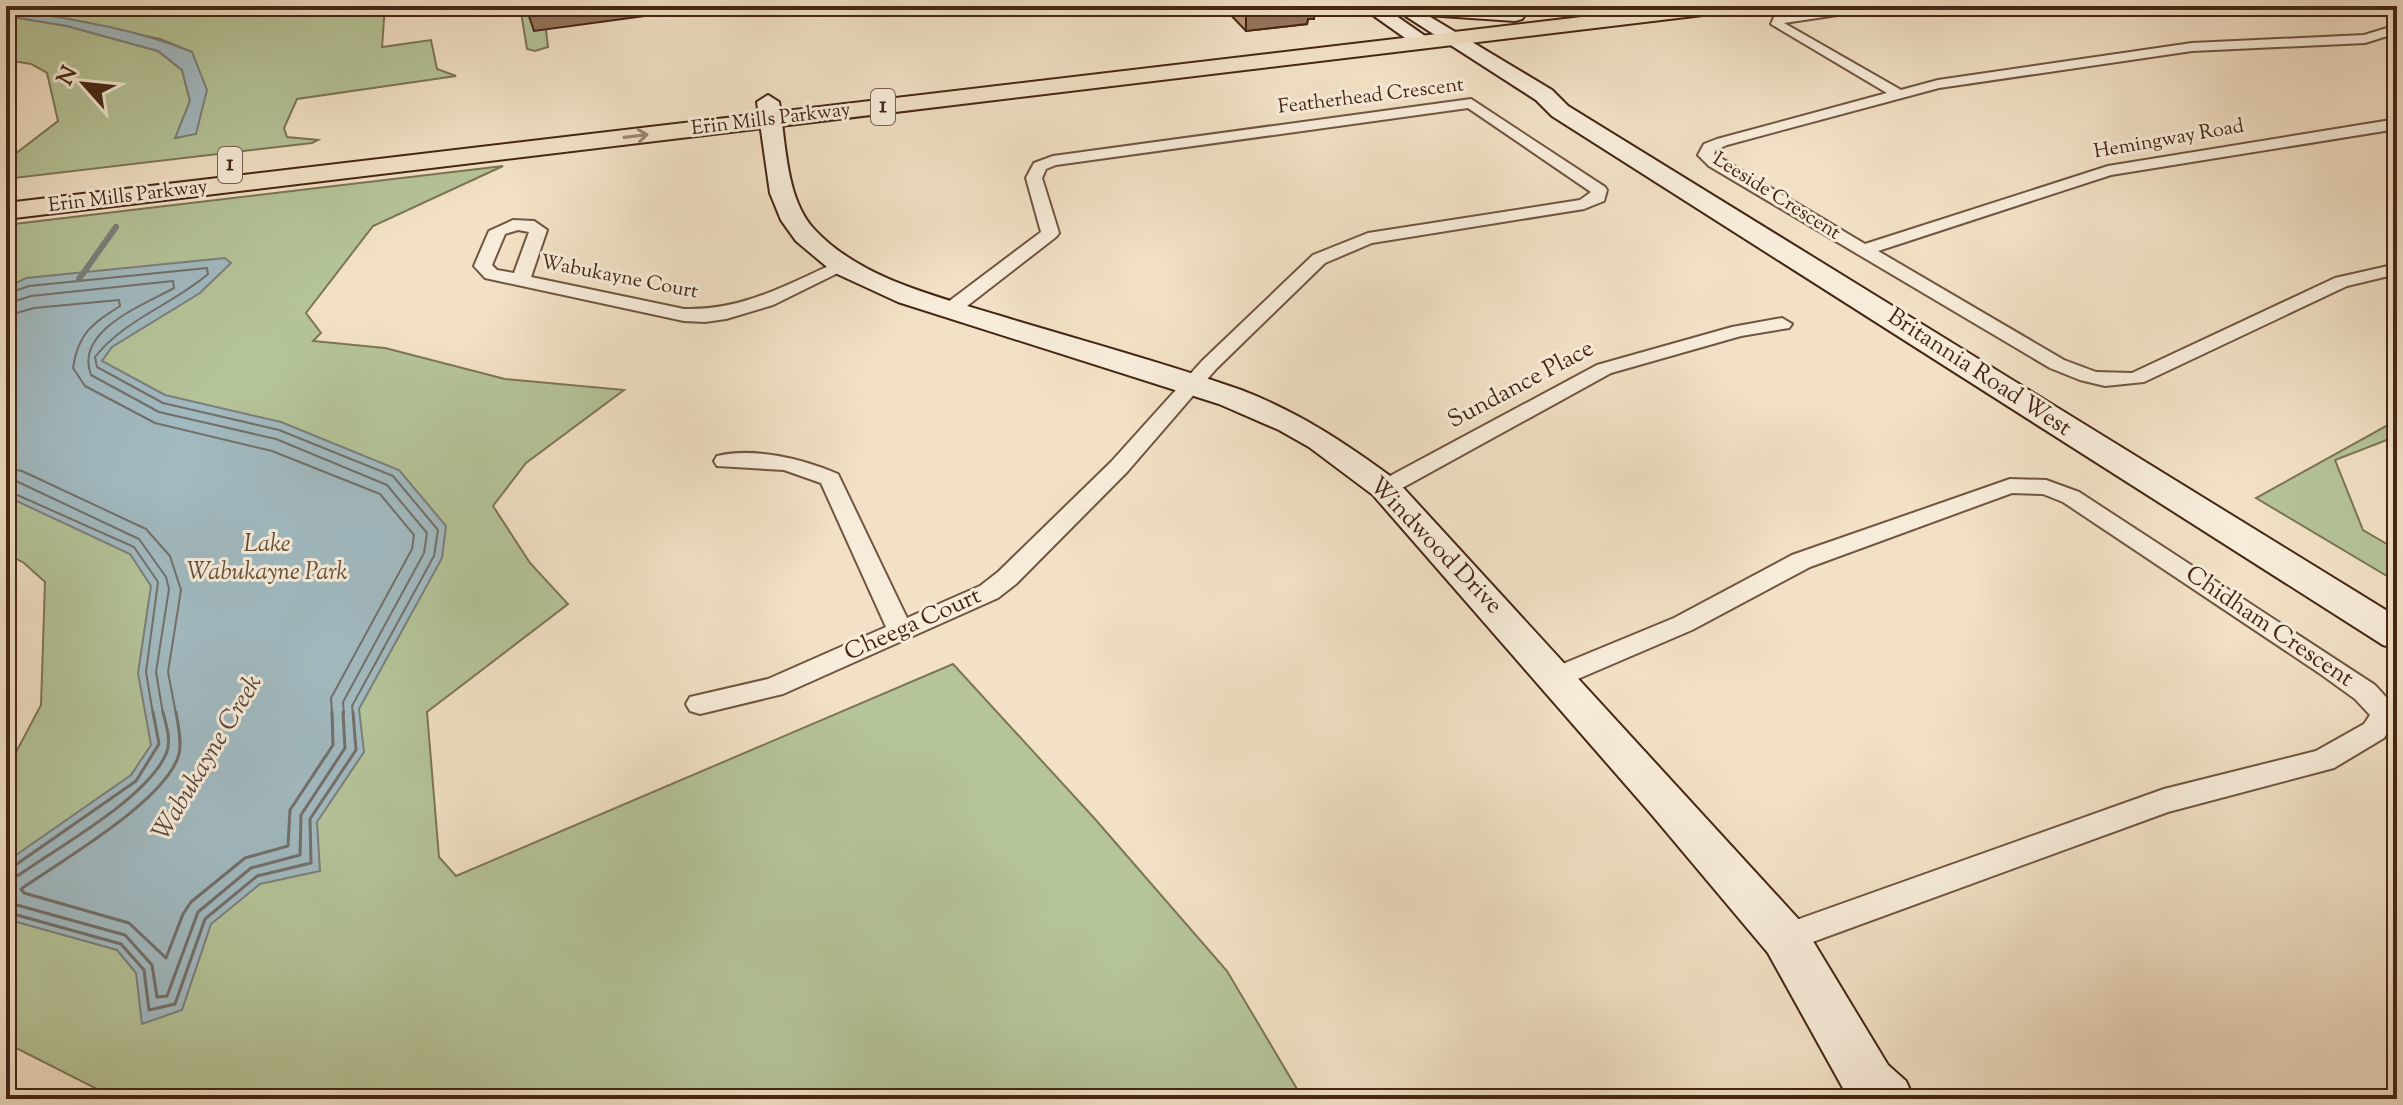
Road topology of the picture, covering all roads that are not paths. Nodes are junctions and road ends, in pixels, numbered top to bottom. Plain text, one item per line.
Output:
1 (1588, 6) edge
2 (1728, 6) edge
3 (1871, 6) edge
4 (2366, 6) edge
5 (1369, 12) edge
6 (1403, 13) edge
7 (2397, 15) edge
8 (1511, 24) junction
9 (2397, 29) edge
10 (1427, 33) junction
11 (1452, 39) junction
12 (1485, 59) junction
13 (1898, 94) junction
14 (769, 111) junction
15 (1560, 111) junction
16 (2397, 124) edge
17 (6, 191) edge
18 (6, 211) edge
19 (1863, 250) junction
20 (843, 266) junction
21 (2397, 269) edge
22 (521, 280) dead end
23 (951, 309) junction
24 (1782, 324) dead end
25 (1191, 384) junction
26 (725, 461) dead end
27 (1385, 488) junction
28 (900, 630) junction
29 (2397, 635) edge
30 (1557, 677) junction
31 (700, 704) dead end
32 (1785, 938) junction
33 (1876, 1094) edge

1 - 8 main road, Erin Mills Parkway / 1
2 - 8 main road, Erin Mills Parkway / 1
3 - 13 street
4 - 7 street
5 - 6 main road
6 - 8 main road
6 - 10 main road, Erin Mills Parkway / 1
6 - 14 main road, Erin Mills Parkway / 1
8 - 10 main road, Erin Mills Parkway / 1
8 - 11 main road, Erin Mills Parkway / 1
8 - 12 main road
9 - 13 street, Leeside Crescent
10 - 11 main road, Erin Mills Parkway / 1
10 - 14 main road, Erin Mills Parkway / 1
10 - 15 main road, Britannia Road West
11 - 12 main road, Britannia Road West
12 - 15 main road, Britannia Road West
13 - 19 street, Leeside Crescent
14 - 17 main road, Erin Mills Parkway / 1
18 -> 14 main road, Erin Mills Parkway / 1
14 - 20 main road, Windwood Drive
15 - 29 main road, Britannia Road West
16 - 19 street, Hemingway Road
19 - 21 street, Leeside Crescent
20 - 22 street, Wabukayne Court
20 - 23 main road, Windwood Drive
23 - 25 main road, Windwood Drive
23 - 25 street, Featherhead Crescent
24 - 27 street, Sundance Place
25 - 27 main road, Windwood Drive
25 - 28 street, Cheega Court
26 - 28 street
27 - 30 main road, Windwood Drive
28 - 31 street, Cheega Court
30 - 32 main road, Windwood Drive
30 - 32 street, Chidham Crescent
32 - 33 main road, Windwood Drive

